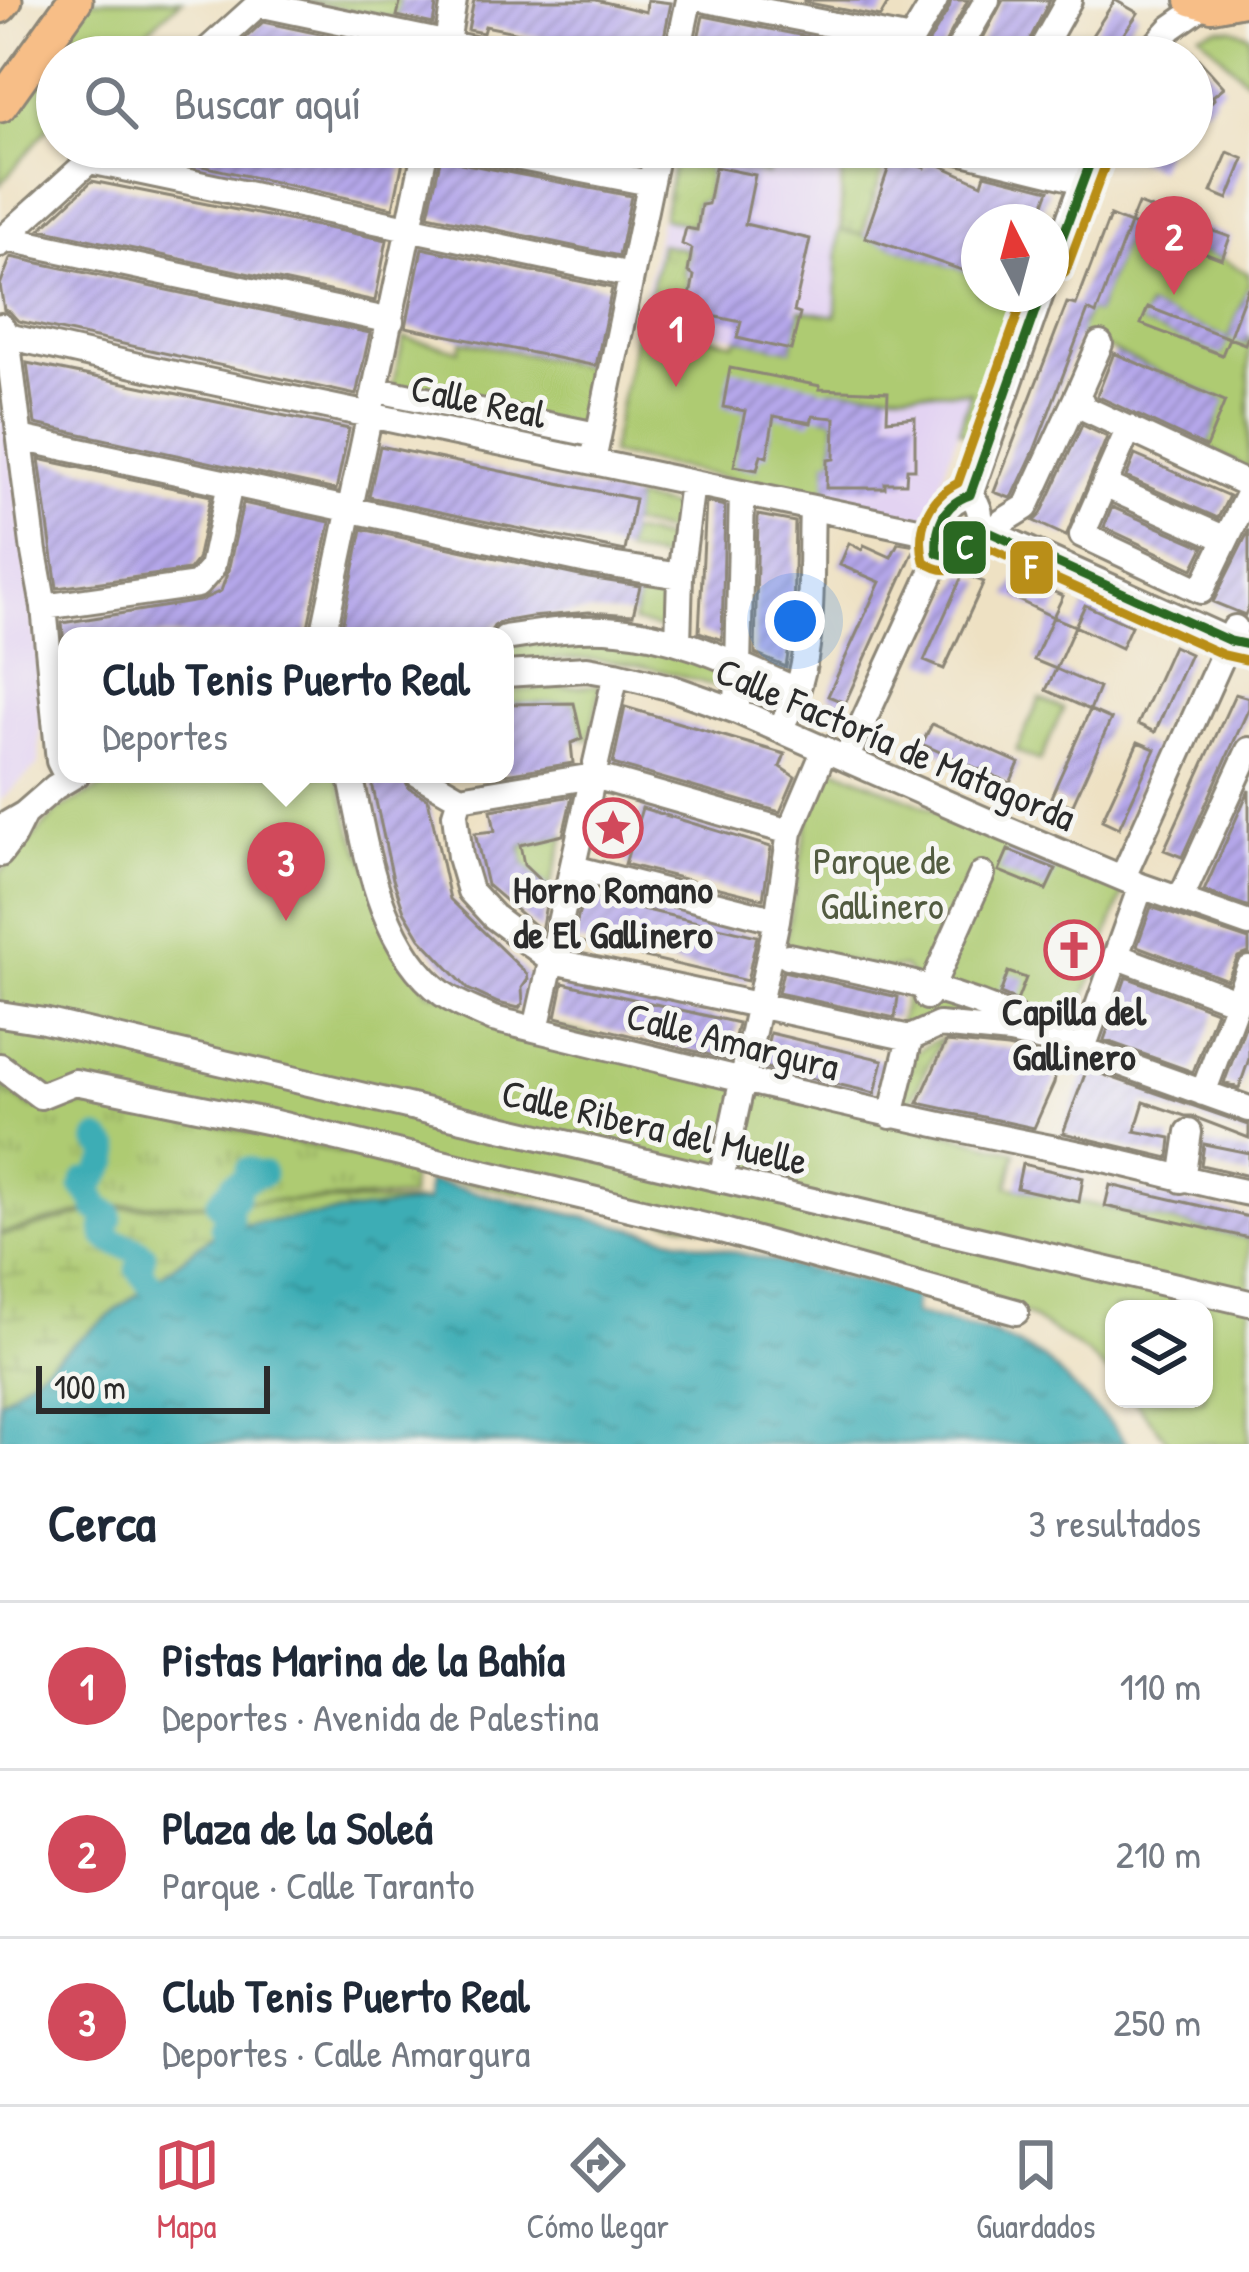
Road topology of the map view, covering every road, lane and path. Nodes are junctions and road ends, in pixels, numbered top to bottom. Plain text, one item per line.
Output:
1 (55, 0) edge
2 (75, 0) edge
3 (454, 0) edge
4 (689, 0) edge
5 (707, 0) edge
6 (935, 0) edge
7 (987, 0) edge
8 (1069, 0) edge
9 (261, 2) edge
10 (1215, 4) edge
11 (49, 36) edge
12 (223, 36) edge
13 (389, 36) edge
14 (448, 36) edge
15 (681, 36) edge
16 (853, 36) edge
17 (914, 36) edge
18 (966, 36) edge
19 (1048, 36) edge
20 (1164, 36) edge
21 (36, 55) edge
22 (0, 79) edge
23 (0, 105) edge
24 (82, 168) edge
25 (154, 168) edge
26 (421, 168) edge
27 (572, 168) edge
28 (653, 168) edge
29 (1040, 168) edge
30 (1088, 168) edge
31 (1083, 181) junction
32 (650, 183) junction
33 (1069, 219) edge
34 (408, 230) junction
35 (2, 241) edge
36 (631, 275) junction
37 (1036, 312) edge
38 (391, 321) junction
39 (3, 330) edge
40 (1100, 344) dead end
41 (1081, 401) junction
42 (374, 403) junction
43 (1129, 428) junction
44 (20, 438) junction
45 (595, 448) junction
46 (692, 483) junction
47 (230, 484) junction
48 (1104, 485) junction
49 (1249, 488) edge
50 (742, 494) junction
51 (350, 508) junction
52 (812, 509) junction
53 (983, 516) junction
54 (1226, 539) junction
55 (938, 544) junction
56 (680, 575) junction
57 (44, 607) junction
58 (325, 627) edge
59 (514, 636) edge
60 (1241, 636) edge
61 (678, 642) junction
62 (739, 665) junction
63 (514, 673) edge
64 (616, 674) junction
65 (797, 690) junction
66 (58, 707) edge
67 (737, 710) junction
68 (779, 729) junction
69 (1249, 750) edge
70 (836, 753) junction
71 (594, 776) junction
72 (64, 783) edge
73 (352, 783) edge
74 (434, 783) edge
75 (460, 798) junction
76 (24, 814) junction
77 (0, 828) edge
78 (790, 832) junction
79 (0, 854) edge
80 (574, 868) junction
81 (982, 874) dead end
82 (1132, 882) junction
83 (1181, 898) junction
84 (777, 920) junction
85 (1249, 924) edge
86 (788, 956) dead end
87 (1116, 956) junction
88 (553, 961) junction
89 (1249, 969) edge
90 (0, 999) edge
91 (1236, 1000) junction
92 (759, 1005) junction
93 (932, 1006) junction
94 (0, 1014) edge
95 (44, 1021) junction
96 (536, 1029) junction
97 (910, 1038) junction
98 (1075, 1047) junction
99 (0, 1066) edge
100 (741, 1080) junction
101 (1203, 1093) junction
102 (1246, 1100) edge
103 (891, 1116) junction
104 (1190, 1132) dead end
105 (721, 1180) junction
106 (1182, 1180) junction
107 (1249, 1193) edge
108 (1249, 1303) edge
109 (1016, 1312) dead end

1 - 22 highway
2 - 11 highway
3 - 14 street
4 - 15 street
5 - 16 street
6 - 17 street
7 - 18 street
8 - 19 street
9 - 12 street
9 - 13 street
10 - 20 street
21 - 23 highway
24 - 35 street
25 - 34 street
26 - 34 street
27 - 32 street
28 - 32 street
29 - 31 street
30 - 31 street
31 - 33 street
32 - 36 street
34 - 36 street
34 - 38 street
35 - 38 street
36 - 45 street
37 - 53 street
38 - 42 street
39 - 42 street, Calle Real
39 - 44 street
40 - 41 street
41 - 43 street
41 - 53 street
42 - 45 street, Calle Real
42 - 51 street
43 - 48 street
43 - 49 street
44 - 47 street
44 - 57 street
45 - 46 street, Calle Real
46 - 50 street, Calle Real
46 - 56 street
47 - 51 street
47 - 57 street
48 - 54 street
48 - 54 street
49 - 54 street
50 - 52 street, Calle Real
50 - 62 street
51 - 56 street
51 - 58 street
52 - 55 street, Calle Real
52 - 65 street
53 - 55 street
53 - 55 street
53 - 60 street
55 - 70 street
56 - 61 street
57 - 66 street
59 - 61 street
60 - 82 street
61 - 62 street
62 - 65 street
62 - 67 street
63 - 64 street, Calle Factoría de Matagorda
64 - 67 street, Calle Factoría de Matagorda
64 - 71 street
65 - 68 street
67 - 68 street, Calle Factoría de Matagorda
68 - 70 street, Calle Factoría de Matagorda
69 - 83 street
70 - 78 street
70 - 82 street, Calle Factoría de Matagorda
71 - 75 street
71 - 78 street
71 - 80 street
72 - 76 street
73 - 96 street, Calle Amargura
74 - 75 street
75 - 88 street
76 - 77 street
76 - 79 street
78 - 84 street
80 - 84 street
80 - 88 street
81 - 93 street
82 - 83 street, Calle Factoría de Matagorda
82 - 87 street
83 - 85 street, Calle Factoría de Matagorda
84 - 92 street
86 - 93 street
87 - 91 street
87 - 98 street
88 - 92 street
88 - 96 street
89 - 91 street
90 - 95 street
91 - 101 street
92 - 97 street
92 - 100 street
93 - 97 street
93 - 98 street
93 - 98 street
94 - 95 street
95 - 105 street, Calle Ribera del Muelle
96 - 100 street, Calle Amargura
97 - 103 street
98 - 101 street
99 - 109 street
100 - 103 street, Calle Amargura
100 - 105 street
101 - 102 street
103 - 106 street, Calle Amargura
104 - 106 street
105 - 108 street, Calle Ribera del Muelle
106 - 107 street, Calle Amargura

